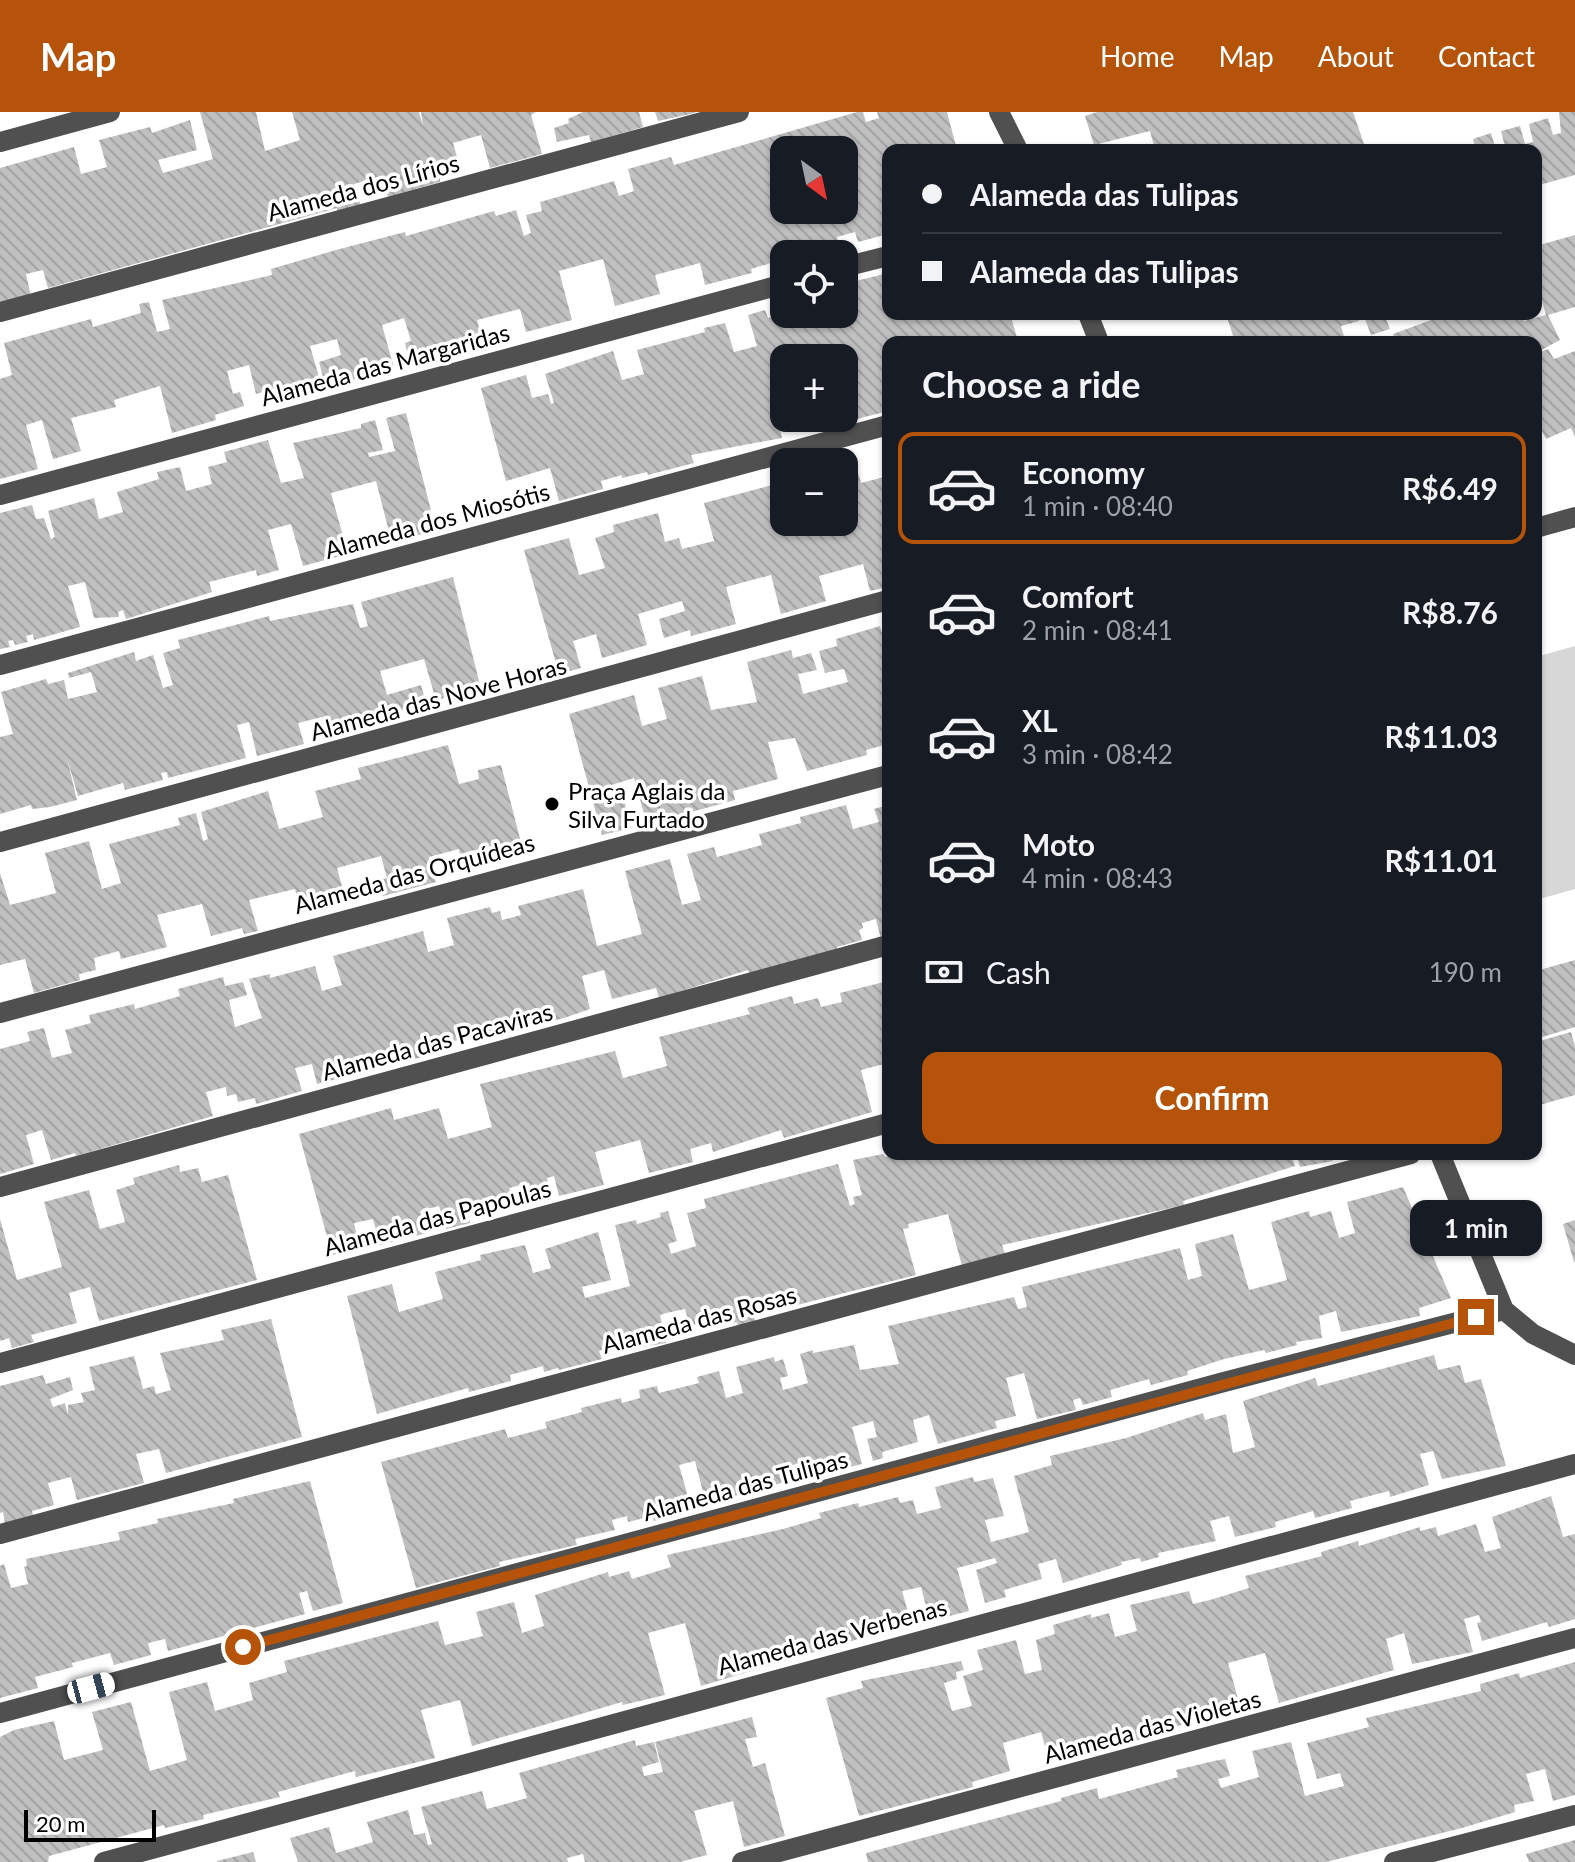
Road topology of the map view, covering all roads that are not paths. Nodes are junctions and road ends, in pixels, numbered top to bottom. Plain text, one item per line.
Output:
1 (110, 112) edge
2 (739, 112) edge
3 (999, 112) edge
4 (0, 142) edge
5 (1015, 144) edge
6 (882, 258) edge
7 (858, 264) edge
8 (770, 288) edge
9 (0, 312) edge
10 (882, 427) edge
11 (0, 495) edge
12 (1575, 517) edge
13 (1542, 526) edge
14 (882, 602) edge
15 (0, 665) edge
16 (882, 777) edge
17 (0, 842) edge
18 (882, 947) edge
19 (0, 1013) edge
20 (882, 1125) edge
21 (1389, 1160) edge
22 (1442, 1160) edge
23 (0, 1187) edge
24 (1504, 1310) junction
25 (1575, 1355) edge
26 (0, 1363) edge
27 (1575, 1464) edge
28 (0, 1534) edge
29 (1575, 1638) edge
30 (0, 1713) edge
31 (1575, 1815) edge
32 (104, 1862) edge
33 (742, 1862) edge
34 (1394, 1862) edge

1 - 4 street
2 - 9 street, Alameda dos Lírios
3 - 5 street
6 - 7 street
8 - 11 street, Alameda das Margaridas
10 - 15 street, Alameda dos Miosótis
12 - 13 street
14 - 17 street, Alameda das Nove Horas
16 - 19 street, Alameda das Orquídeas
18 - 23 street, Alameda das Pacaviras
20 - 26 street, Alameda das Papoulas
21 - 28 street, Alameda das Rosas
22 - 24 street
24 - 25 street
24 - 30 street, Alameda das Tulipas
27 - 32 street, Alameda das Verbenas
29 - 33 street, Alameda das Violetas
31 - 34 street

